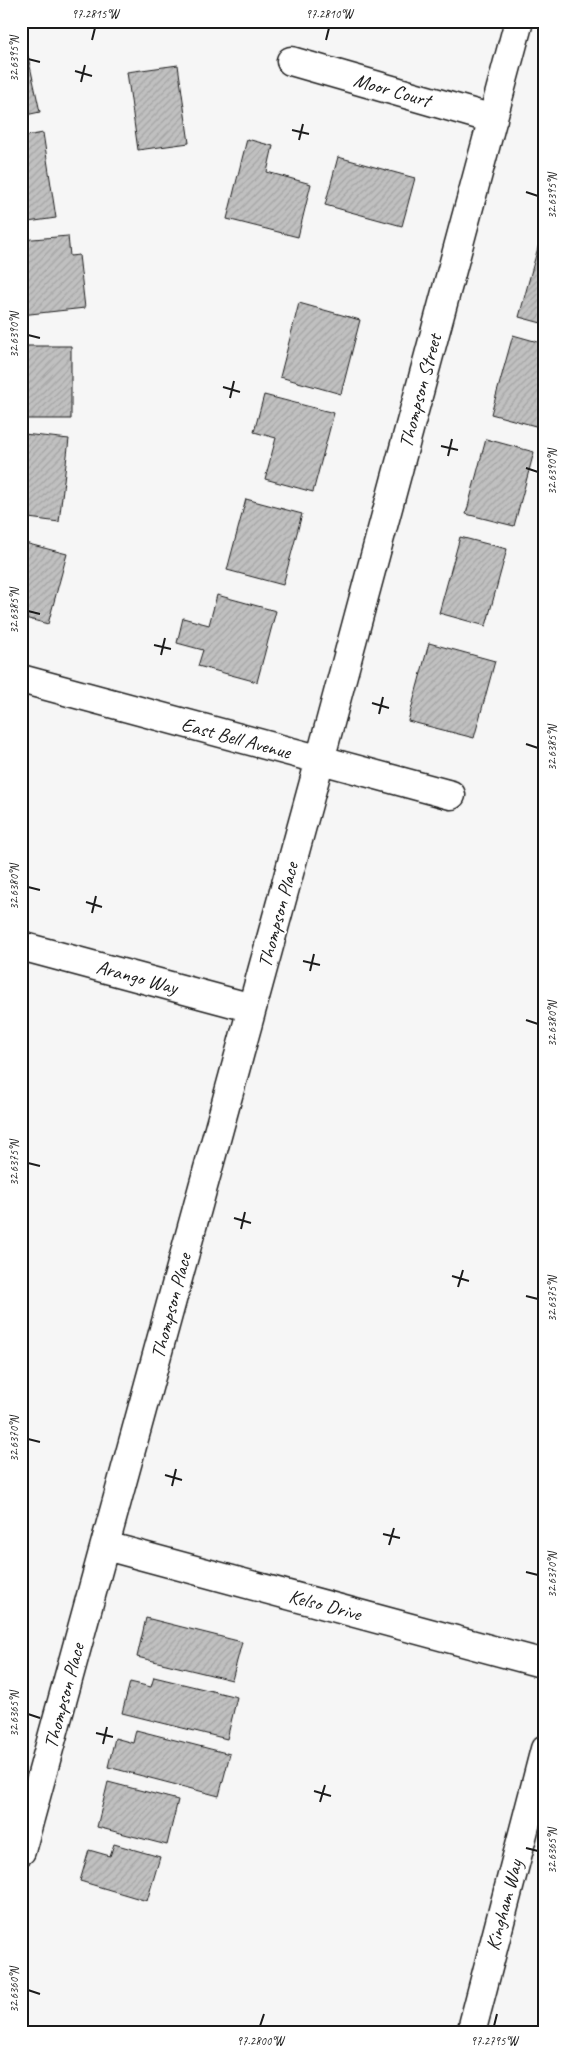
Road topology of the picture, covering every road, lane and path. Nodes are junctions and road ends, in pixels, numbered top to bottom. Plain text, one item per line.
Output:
1 (519, 21) edge
2 (291, 61) dead end
3 (493, 119) junction
4 (21, 679) edge
5 (320, 760) junction
6 (451, 795) dead end
7 (21, 946) edge
8 (252, 1008) junction
9 (106, 1546) junction
10 (545, 1664) edge
11 (545, 1749) edge
12 (21, 1851) edge
13 (470, 2033) edge

1 - 3 street, Thompson Street
2 - 3 street, Moor Court
3 - 5 street, Thompson Street
4 - 5 street, East Bell Avenue
5 - 6 street, East Bell Avenue
5 - 8 street, Thompson Place
7 - 8 street, Arango Way
8 - 9 street, Thompson Place
9 - 10 street, Kelso Drive
9 - 12 street, Thompson Place
11 - 13 street, Kingham Way

